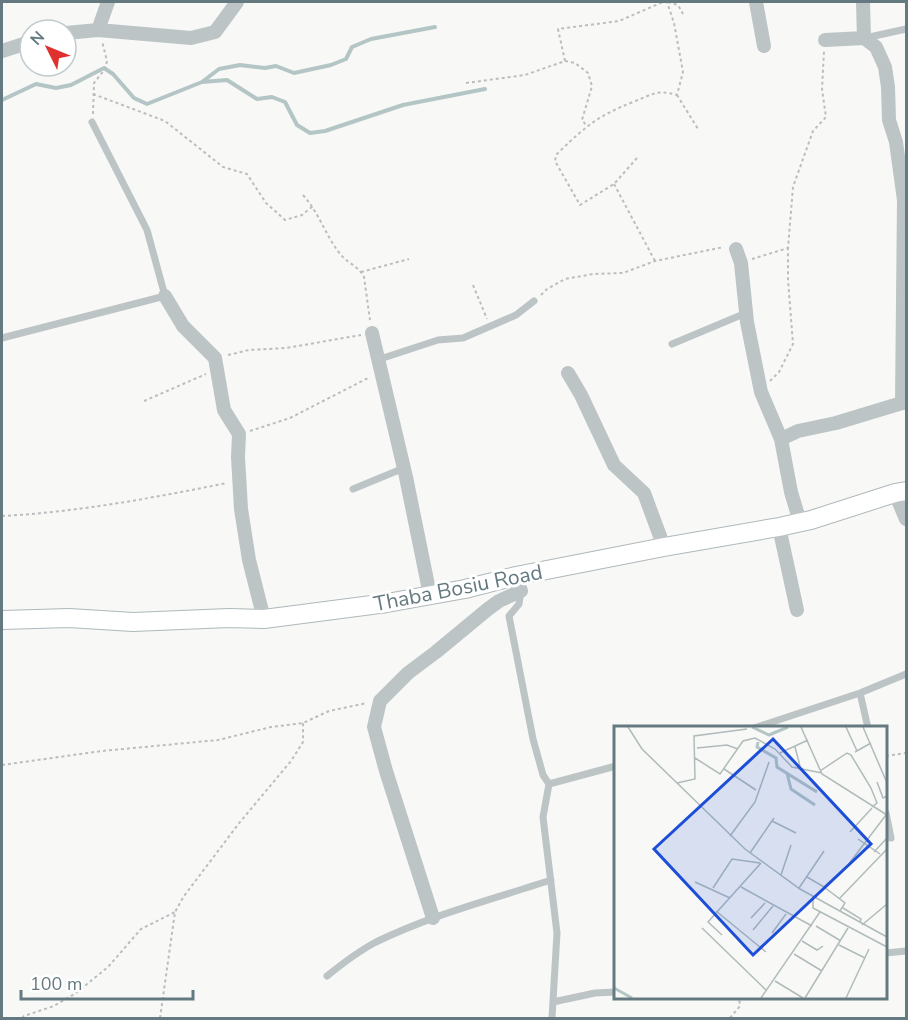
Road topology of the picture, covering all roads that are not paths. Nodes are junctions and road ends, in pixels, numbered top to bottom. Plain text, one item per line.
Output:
1 (108, 2) edge
2 (237, 2) edge
3 (756, 2) edge
4 (863, 2) edge
5 (906, 29) edge
6 (98, 30) junction
7 (78, 32) edge
8 (864, 38) junction
9 (825, 40) road end
10 (18, 46) edge
11 (764, 46) dead end
12 (2, 51) edge
13 (92, 122) road end
14 (736, 249) road end
15 (165, 296) junction
16 (534, 301) road end
17 (746, 313) junction
18 (372, 333) road end
19 (2, 338) edge
20 (672, 344) dead end
21 (379, 366) junction
22 (568, 373) dead end
23 (904, 403) edge
24 (781, 439) junction
25 (404, 468) junction
26 (353, 489) dead end
27 (901, 492) edge
28 (906, 519) edge
29 (800, 522) junction
30 (779, 527) junction
31 (664, 547) junction
32 (518, 584) junction
33 (430, 595) junction
34 (797, 610) dead end
35 (264, 619) junction
36 (2, 620) edge
37 (906, 674) edge
38 (861, 693) junction
39 (773, 724) edge
40 (868, 726) edge
41 (614, 766) edge
42 (549, 784) junction
43 (887, 821) edge
44 (891, 838) dead end
45 (551, 880) junction
46 (433, 918) junction
47 (906, 951) edge
48 (887, 952) edge
49 (327, 976) dead end
50 (614, 993) edge
51 (553, 1002) junction
52 (552, 1018) edge

1 - 6 street
2 - 6 street
3 - 11 street
4 - 8 street
5 - 8 lane
6 - 7 street
8 - 9 street
8 - 23 street
10 - 12 street
13 - 15 lane
14 - 17 street
15 - 19 lane
15 - 35 street
16 - 21 lane
17 - 20 lane
17 - 24 street
18 - 21 street
21 - 25 street
22 - 31 street
23 - 24 street
24 - 29 street
25 - 26 lane
25 - 33 street
27 - 28 street
27 - 29 street, Thaba Bosiu Road
29 - 30 street, Thaba Bosiu Road
30 - 31 street, Thaba Bosiu Road
30 - 34 street
31 - 32 street, Thaba Bosiu Road
32 - 33 street, Thaba Bosiu Road
32 - 42 lane
32 - 46 street
33 - 35 street, Thaba Bosiu Road
35 - 36 street, Thaba Bosiu Road
37 - 38 lane
38 - 39 lane
38 - 40 lane
41 - 42 lane
42 - 45 lane
43 - 44 lane
45 - 46 lane
45 - 51 lane
46 - 49 lane
47 - 48 lane
50 - 51 lane
51 - 52 lane

